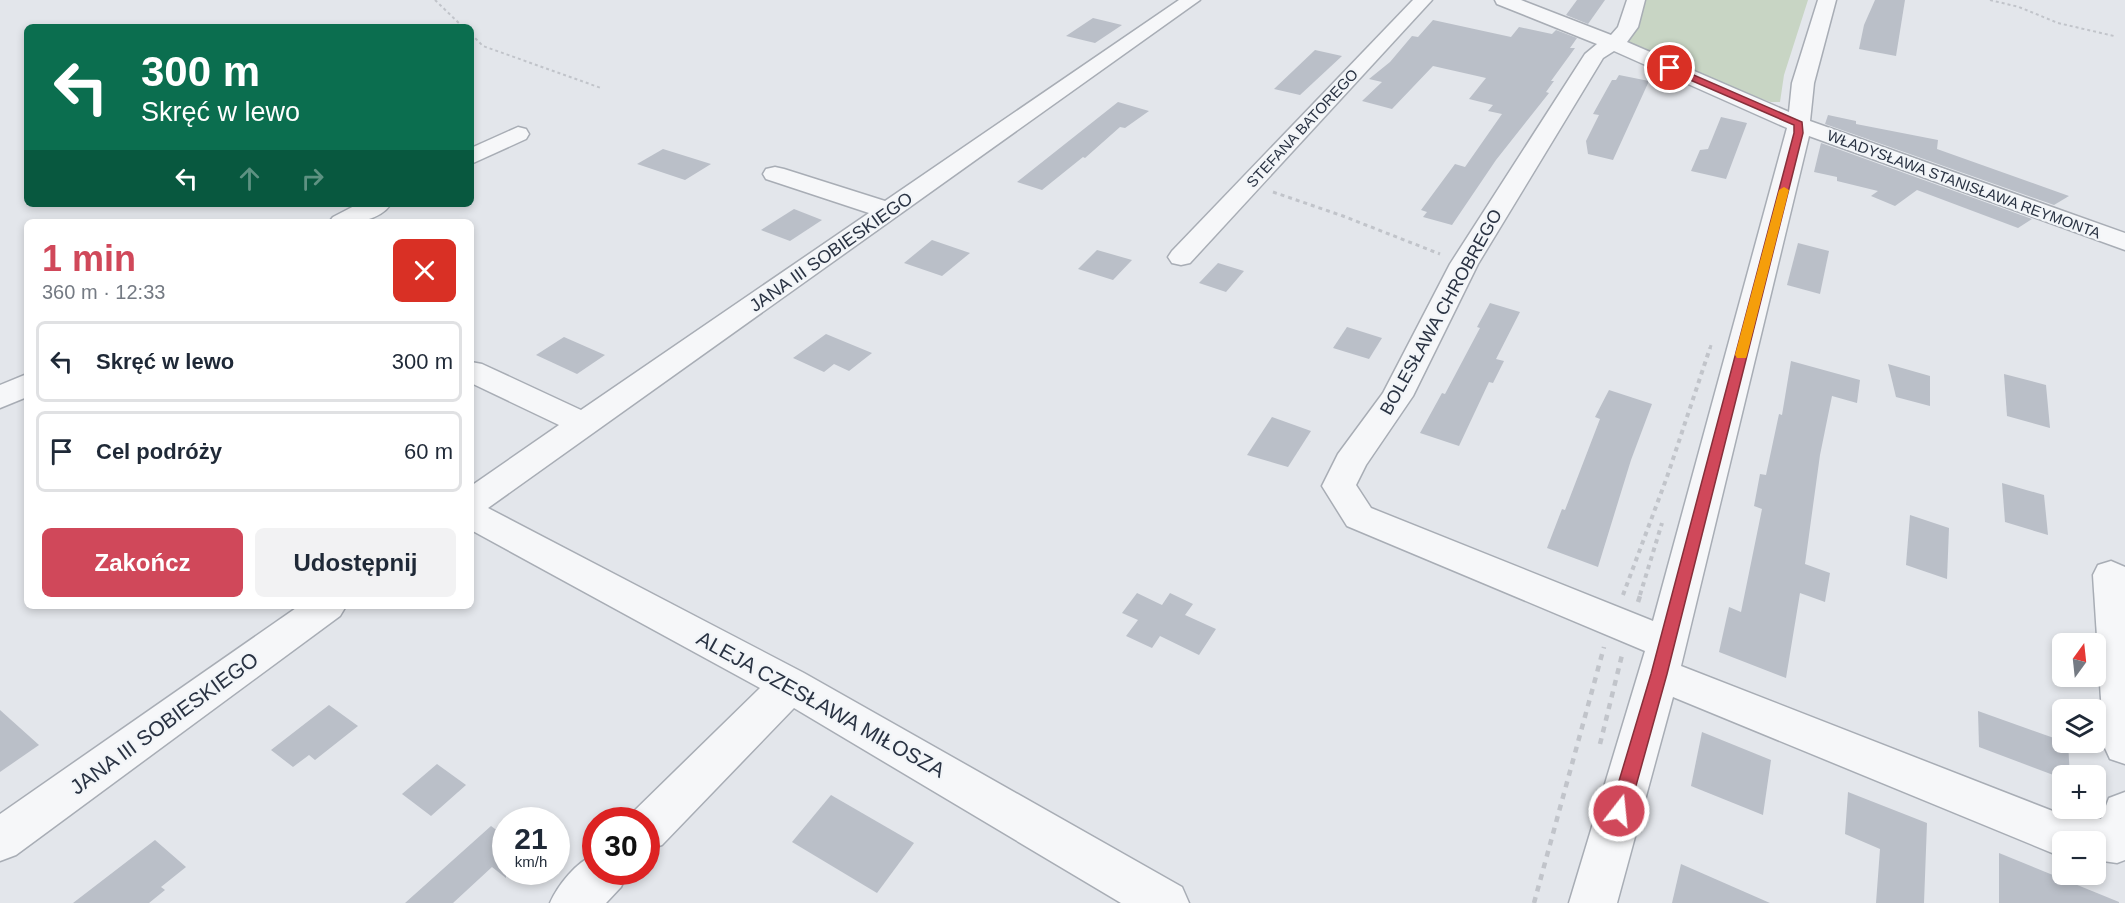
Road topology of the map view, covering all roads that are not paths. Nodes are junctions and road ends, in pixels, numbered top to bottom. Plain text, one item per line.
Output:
1 (1191, 0) edge
2 (1423, 0) edge
3 (1504, 0) edge
4 (1636, 0) edge
5 (1827, 0) edge
6 (1611, 42) junction
7 (1798, 124) junction
8 (518, 134) dead end
9 (474, 156) edge
10 (776, 174) dead end
11 (372, 207) edge
12 (890, 211) junction
13 (348, 219) edge
14 (2125, 242) edge
15 (1181, 257) dead end
16 (474, 372) edge
17 (24, 386) edge
18 (0, 398) edge
19 (583, 424) junction
20 (474, 500) edge
21 (474, 516) edge
22 (2111, 575) dead end
23 (323, 609) edge
24 (1663, 659) junction
25 (790, 685) junction
26 (2125, 747) edge
27 (2125, 812) edge
28 (660, 816) edge
29 (0, 840) edge
30 (592, 885) edge
31 (574, 903) edge
32 (1165, 903) edge
33 (1593, 903) edge

1 - 12 street, JANA III SOBIESKIEGO
2 - 15 street, STEFANA BATOREGO
3 - 6 street, WŁADYSŁAWA STANISŁAWA REYMONTA
4 - 6 street, BOLESŁAWA CHROBREGO
5 - 7 street
6 - 7 street, WŁADYSŁAWA STANISŁAWA REYMONTA
6 - 24 street, BOLESŁAWA CHROBREGO
7 - 14 street, WŁADYSŁAWA STANISŁAWA REYMONTA
7 - 24 street
8 - 9 street
10 - 12 street
11 - 13 street
12 - 19 street, JANA III SOBIESKIEGO
16 - 19 street
17 - 18 street
19 - 20 street, JANA III SOBIESKIEGO
21 - 25 street, ALEJA CZESŁAWA MIŁOSZA
22 - 26 street
23 - 29 street, JANA III SOBIESKIEGO
24 - 27 street, BOLESŁAWA CHROBREGO
24 - 33 street
25 - 28 street
25 - 32 street, ALEJA CZESŁAWA MIŁOSZA
30 - 31 street

